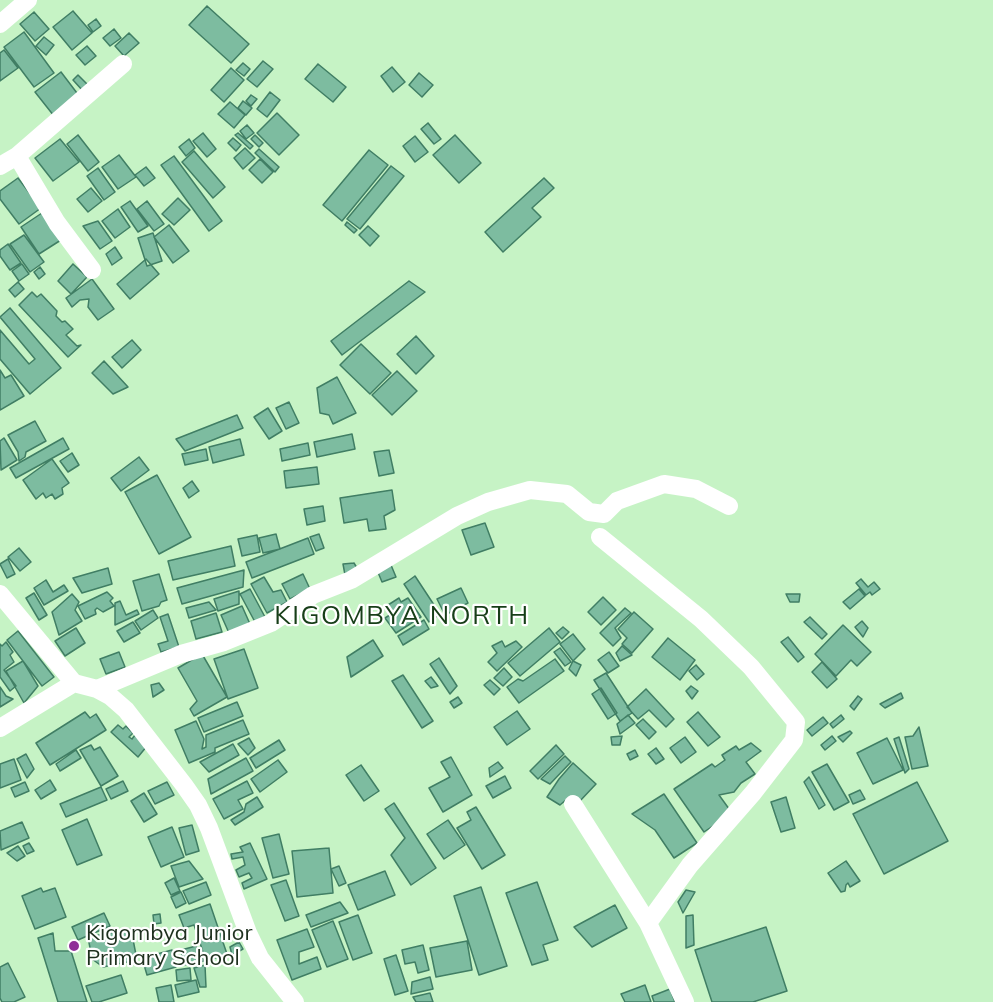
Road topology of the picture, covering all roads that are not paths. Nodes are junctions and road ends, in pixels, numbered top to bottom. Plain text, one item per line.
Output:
1 (28, 0) edge
2 (0, 24) edge
3 (123, 64) dead end
4 (17, 156) junction
5 (0, 166) edge
6 (92, 270) dead end
7 (729, 506) dead end
8 (600, 537) dead end
9 (0, 594) edge
10 (74, 683) junction
11 (97, 689) junction
12 (0, 728) edge
13 (573, 804) dead end
14 (648, 923) junction
15 (295, 1002) edge
16 (685, 1002) edge

1 - 2 street
3 - 4 street
4 - 5 street
4 - 6 street
7 - 11 street
8 - 14 street
9 - 10 street
10 - 11 street
10 - 12 street
11 - 15 street
13 - 14 street
14 - 16 street

